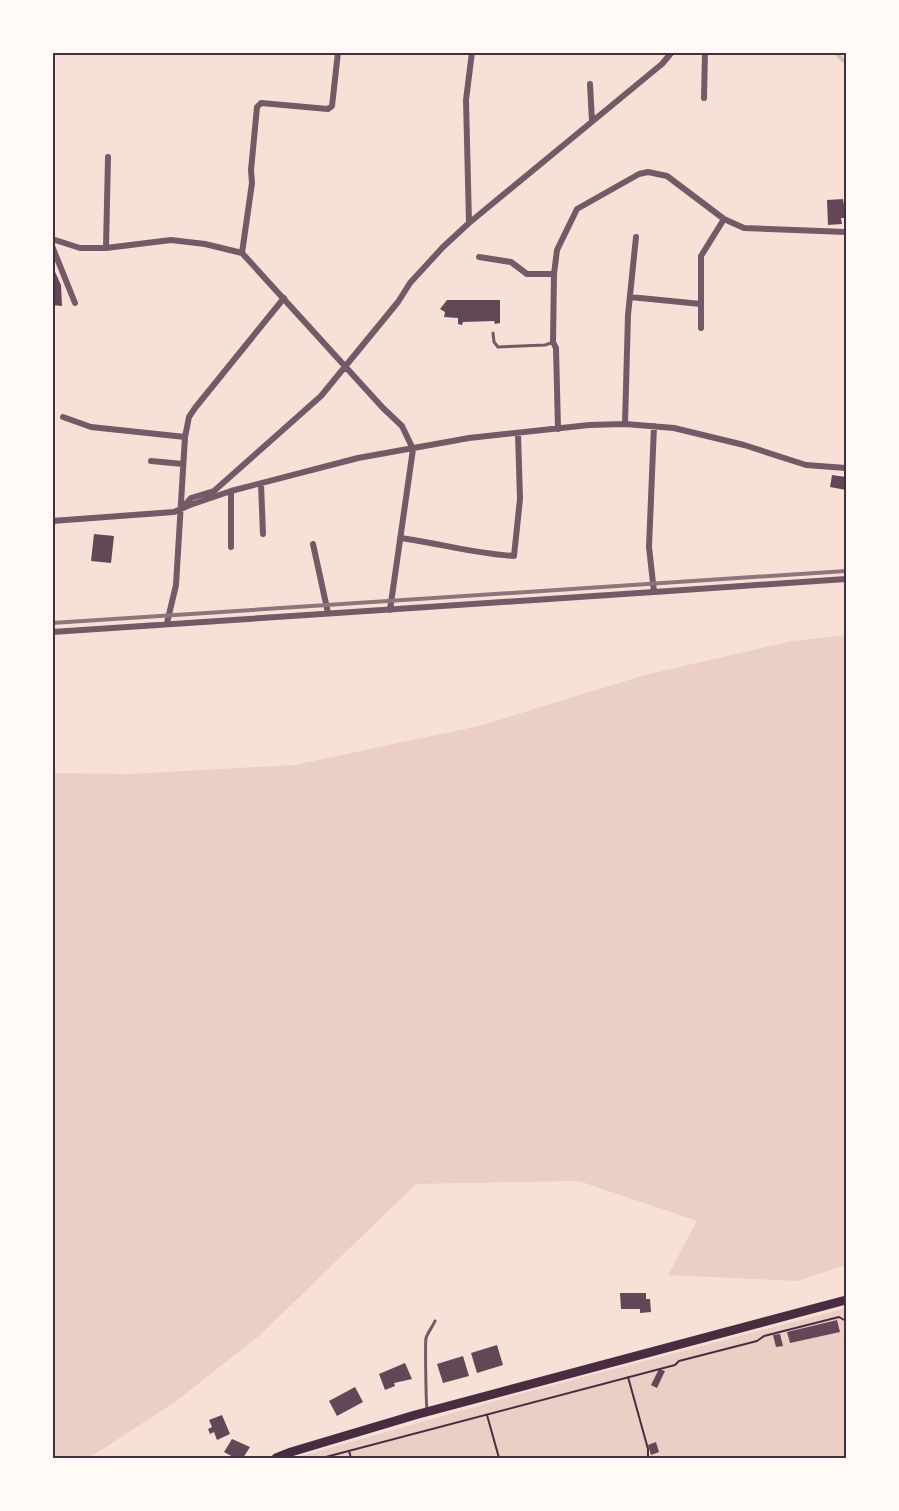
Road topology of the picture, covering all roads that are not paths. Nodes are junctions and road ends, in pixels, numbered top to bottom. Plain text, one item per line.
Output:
1 (338, 52) edge
2 (472, 52) edge
3 (672, 52) edge
4 (705, 52) edge
5 (590, 84) dead end
6 (704, 98) dead end
7 (592, 121) junction
8 (108, 157) dead end
9 (724, 219) junction
10 (469, 223) junction
11 (846, 232) edge
12 (636, 237) dead end
13 (52, 239) edge
14 (52, 246) edge
15 (106, 248) junction
16 (242, 254) junction
17 (479, 257) dead end
18 (554, 274) junction
19 (630, 297) junction
20 (284, 298) junction
21 (75, 303) dead end
22 (701, 304) junction
23 (701, 328) dead end
24 (493, 333) dead end
25 (553, 342) junction
26 (345, 366) junction
27 (63, 417) dead end
28 (625, 424) junction
29 (654, 426) junction
30 (558, 429) junction
31 (518, 433) junction
32 (185, 437) junction
33 (413, 449) junction
34 (152, 461) dead end
35 (183, 464) junction
36 (846, 468) edge
37 (261, 484) junction
38 (231, 492) junction
39 (181, 509) junction
40 (52, 521) edge
41 (262, 534) dead end
42 (400, 538) junction
43 (313, 544) dead end
44 (231, 547) dead end
45 (846, 579) edge
46 (654, 592) junction
47 (390, 610) junction
48 (328, 614) junction
49 (168, 623) junction
50 (52, 632) edge
51 (846, 1300) edge
52 (435, 1321) dead end
53 (427, 1412) junction
54 (292, 1455) edge
55 (276, 1458) edge

1 - 16 street
2 - 10 street
3 - 7 street
4 - 6 street
5 - 7 street
7 - 10 street
8 - 15 street
9 - 11 street
9 - 18 street
9 - 22 street
10 - 26 street
12 - 19 street
13 - 15 street
14 - 21 street
15 - 16 street
16 - 20 street
17 - 18 street
18 - 25 street
19 - 22 street
19 - 28 street
20 - 26 street
20 - 32 street
22 - 23 street
24 - 25 lane
25 - 30 street
26 - 33 street
26 - 39 street
27 - 32 street
28 - 29 street
28 - 30 street
29 - 36 street
29 - 46 street
30 - 31 street
31 - 33 street
31 - 42 street
32 - 35 street
33 - 37 street
33 - 42 street
34 - 35 street
35 - 39 street
37 - 38 street
37 - 41 street
38 - 39 street
38 - 44 street
39 - 40 street
39 - 49 street
42 - 47 street
43 - 48 street
45 - 46 street
46 - 47 street
47 - 48 street
48 - 49 street
49 - 50 street
51 - 53 main road
52 - 53 lane
53 - 54 main road
54 - 55 main road

